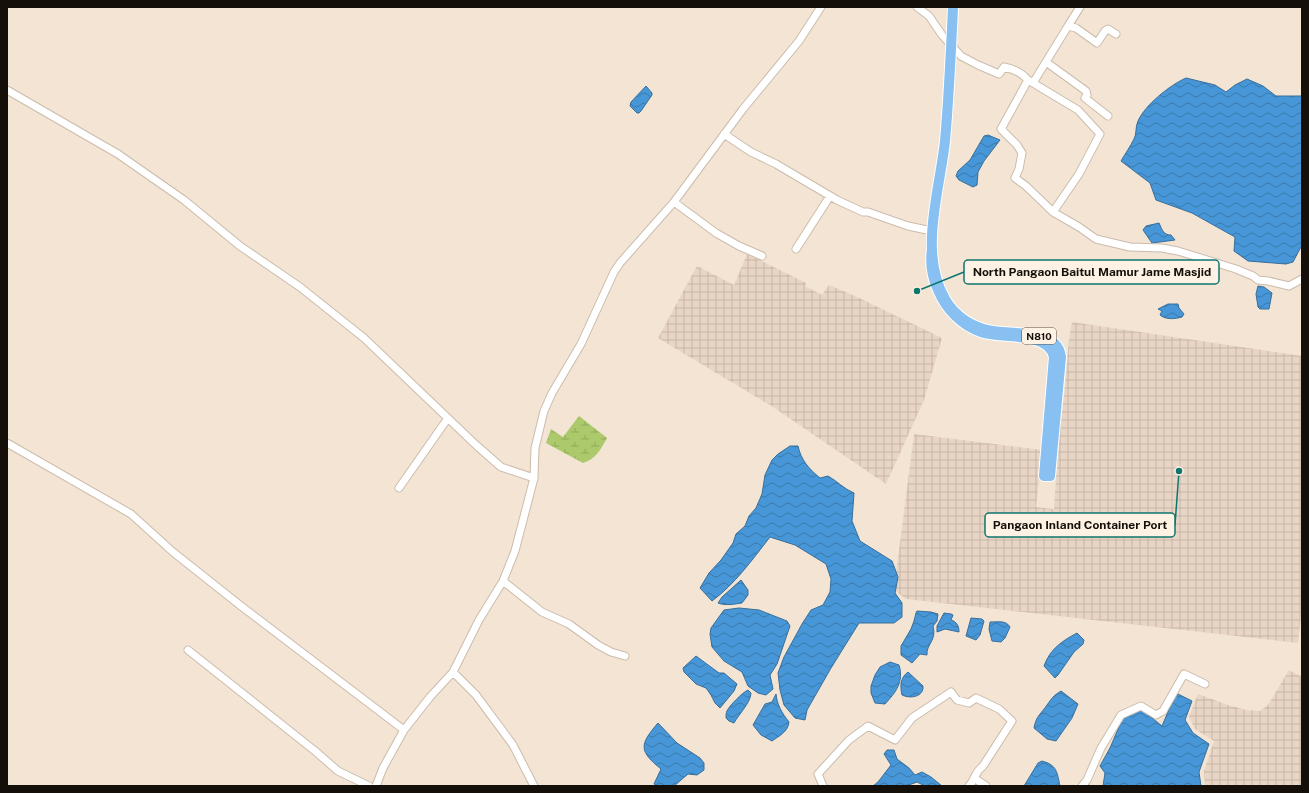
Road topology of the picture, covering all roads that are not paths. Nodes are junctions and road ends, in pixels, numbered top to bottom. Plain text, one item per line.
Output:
1 (821, 7) edge
2 (917, 7) edge
3 (953, 7) edge
4 (1080, 7) edge
5 (1068, 26) junction
6 (1116, 34) dead end
7 (951, 45) junction
8 (1046, 62) junction
9 (1030, 82) junction
10 (7, 90) edge
11 (1108, 116) dead end
12 (724, 134) junction
13 (830, 196) junction
14 (674, 202) junction
15 (1053, 212) junction
16 (932, 230) junction
17 (796, 249) dead end
18 (762, 256) dead end
19 (1302, 278) edge
20 (966, 323) junction
21 (448, 418) junction
22 (7, 443) edge
23 (534, 478) junction
24 (399, 488) dead end
25 (503, 582) junction
26 (188, 650) dead end
27 (624, 656) dead end
28 (453, 672) junction
29 (1205, 684) dead end
30 (404, 730) junction
31 (974, 778) junction
32 (369, 786) edge
33 (376, 786) edge
34 (534, 786) edge
35 (823, 786) edge
36 (969, 786) edge
37 (986, 786) edge
38 (1082, 786) edge

1 - 12 street
2 - 7 street
3 - 7 highway, N810
4 - 5 street
5 - 6 street
5 - 8 street
7 - 9 street
7 - 16 highway, N810
8 - 9 street
8 - 11 street
9 - 15 street
9 - 15 street
10 - 21 street
12 - 13 street
12 - 14 street
13 - 16 street
13 - 17 street
14 - 18 street
14 - 23 street
15 - 19 street
16 - 20 highway, N810
20 - 20 highway, N810
21 - 23 street
21 - 24 street
22 - 30 street
23 - 25 street
25 - 27 street
25 - 28 street
26 - 32 street
28 - 30 street
28 - 34 street
29 - 38 street
30 - 33 street
31 - 35 street
31 - 36 street
31 - 37 street

